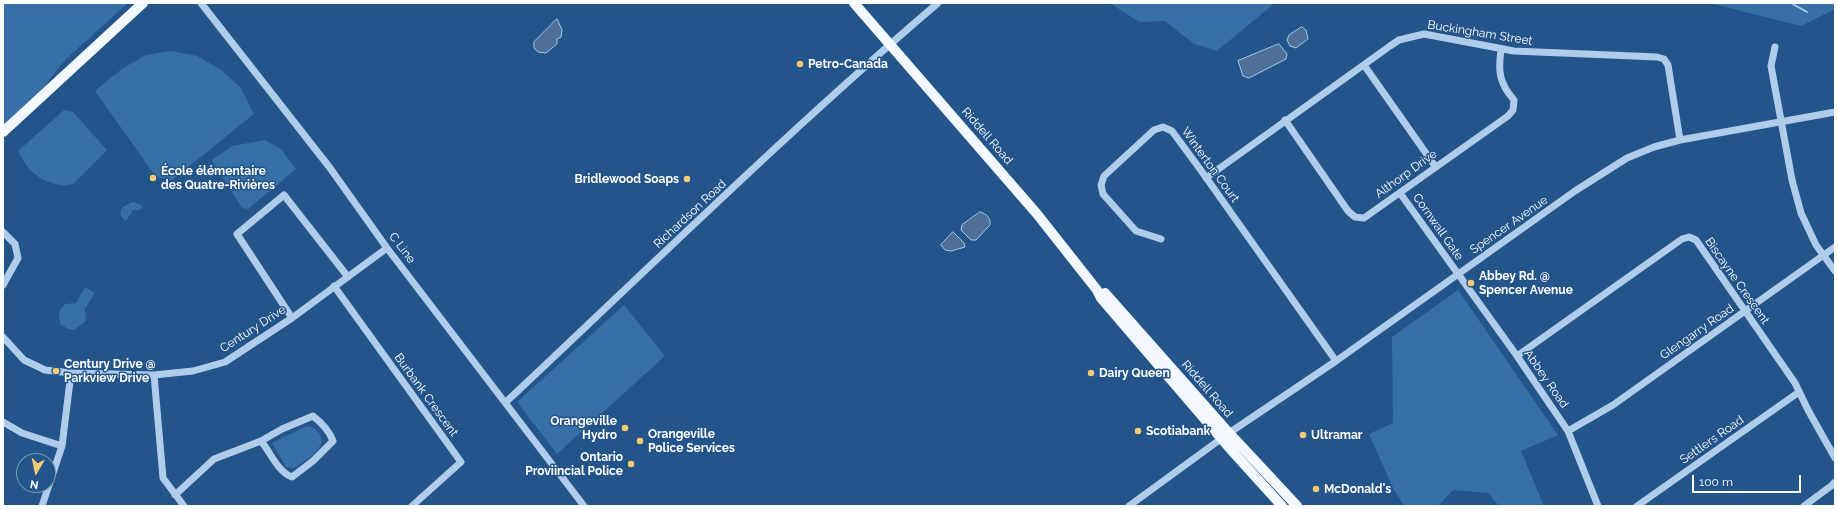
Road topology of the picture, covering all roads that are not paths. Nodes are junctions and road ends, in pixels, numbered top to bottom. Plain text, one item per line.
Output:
1 (143, 3) edge
2 (202, 3) edge
3 (854, 3) edge
4 (938, 3) edge
5 (890, 44) junction
6 (1775, 47) dead end
7 (1501, 50) junction
8 (1364, 65) junction
9 (1835, 112) edge
10 (1285, 120) junction
11 (1781, 121) junction
12 (3, 132) edge
13 (1680, 140) junction
14 (1435, 166) junction
15 (1206, 178) junction
16 (1400, 193) junction
17 (3, 232) edge
18 (1161, 239) dead end
19 (1835, 247) edge
20 (387, 248) junction
21 (1823, 256) junction
22 (1835, 271) edge
23 (1458, 275) junction
24 (348, 276) junction
25 (3, 285) edge
26 (334, 286) junction
27 (1746, 312) junction
28 (292, 318) junction
29 (3, 337) edge
30 (1517, 356) junction
31 (1336, 361) junction
32 (71, 373) junction
33 (154, 375) junction
34 (1799, 392) junction
35 (506, 402) junction
36 (3, 422) edge
37 (1568, 431) junction
38 (1226, 436) junction
39 (261, 441) junction
40 (62, 446) junction
41 (1835, 458) edge
42 (1835, 482) edge
43 (175, 495) junction
44 (42, 506) edge
45 (184, 506) edge
46 (412, 506) edge
47 (584, 506) edge
48 (1129, 506) edge
49 (1282, 506) edge
50 (1297, 506) edge
51 (1598, 506) edge
52 (1638, 506) edge
53 (1804, 506) edge

1 - 12 main road
2 - 20 street, C Line
3 - 5 main road, Riddell Road
4 - 5 street, Richardson Road
5 - 35 street, Richardson Road
5 - 38 main road, Riddell Road
6 - 11 street
7 - 8 street, Buckingham Street
7 - 13 street, Buckingham Street
7 - 14 street, Althorp Drive
8 - 10 street, Buckingham Street
8 - 14 street
9 - 11 street, Spencer Avenue
10 - 15 street, Buckingham Street
10 - 16 street, Althorp Drive
11 - 13 street, Spencer Avenue
11 - 21 street
13 - 23 street, Spencer Avenue
14 - 16 street, Althorp Drive
15 - 18 street, Winterton Court
15 - 31 street, Winterton Court
16 - 23 street, Cornwall Gate
17 - 25 street
19 - 21 street, Glengarry Road
20 - 24 street, Century Drive
20 - 35 street, C Line
21 - 22 street
21 - 27 street, Glengarry Road
23 - 30 street, Abbey Road
23 - 31 street, Spencer Avenue
24 - 26 street, Century Drive
24 - 28 street
26 - 28 street, Century Drive
26 - 46 street, Burbank Crescent
27 - 30 street, Biscayne Crescent
27 - 34 street, Biscayne Crescent
27 - 37 street, Glengarry Road
28 - 33 street, Century Drive
29 - 32 street, Century Drive
30 - 37 street, Abbey Road
31 - 38 street, Spencer Avenue
32 - 33 street, Century Drive
32 - 40 street
33 - 43 street
34 - 41 street, Biscayne Crescent
34 - 52 street, Settlers Road
35 - 47 street, C Line
36 - 40 street
37 - 51 street, Abbey Road
38 - 48 street, Spencer Avenue
38 - 49 main road, Riddell Road
38 - 50 main road, Riddell Road
39 - 39 street
39 - 43 street
40 - 44 street
42 - 53 street
43 - 45 street

